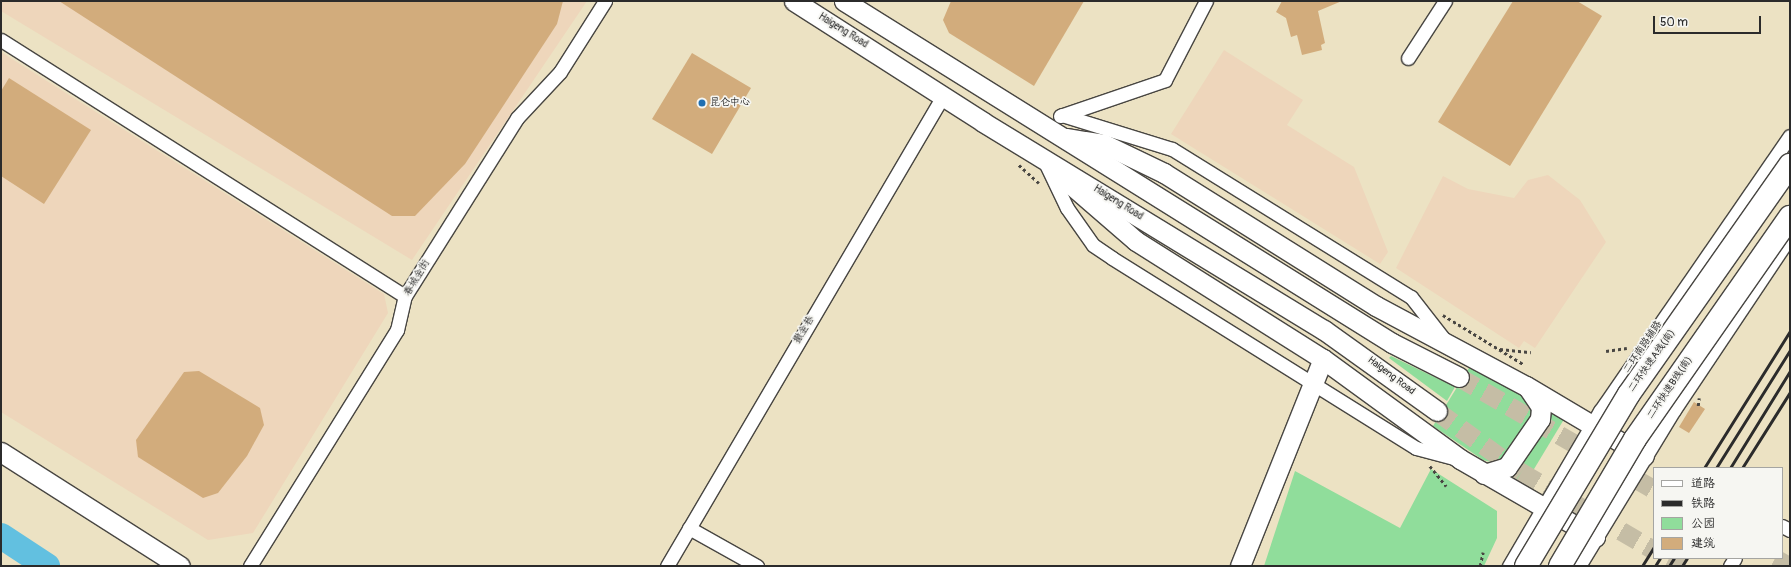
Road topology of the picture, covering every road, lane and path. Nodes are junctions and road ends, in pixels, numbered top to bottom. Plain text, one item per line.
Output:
1 (605, 1) edge
2 (794, 1) edge
3 (844, 1) edge
4 (1206, 1) edge
5 (1445, 1) edge
6 (861, 6) edge
7 (847, 33) junction
8 (1, 40) edge
9 (1408, 58) dead end
10 (943, 96) junction
11 (1062, 115) junction
12 (1050, 132) junction
13 (1790, 136) edge
14 (1042, 156) junction
15 (1790, 165) edge
16 (1790, 217) edge
17 (1790, 237) edge
18 (405, 296) junction
19 (1438, 312) dead end
20 (1448, 346) junction
21 (1498, 348) junction
22 (1531, 352) dead end
23 (1324, 359) junction
24 (1460, 377) tunnel mouth
25 (1528, 377) junction
26 (1312, 384) junction
27 (1437, 411) tunnel mouth
28 (1591, 424) junction
29 (2, 454) edge
30 (1644, 456) junction
31 (1460, 459) junction
32 (1484, 474) junction
33 (1541, 507) junction
34 (689, 528) junction
35 (1596, 537) junction
36 (1483, 552) dead end
37 (180, 566) edge
38 (250, 566) edge
39 (667, 566) edge
40 (757, 566) edge
41 (1240, 566) edge
42 (1480, 566) edge
43 (1509, 566) edge
44 (1526, 566) edge
45 (1560, 566) edge
46 (1579, 566) edge

1 - 18 street, 春城金街
2 - 7 main road, Haigeng Road
3 - 6 main road
4 - 11 street
5 - 9 street
6 - 7 main road
6 - 12 main road
7 - 10 main road, Haigeng Road
8 - 18 street
10 - 14 main road, Haigeng Road
10 - 34 street, 撒金巷
11 - 12 street
11 - 20 street
12 - 20 main road
12 - 24 main road
13 - 28 street, 二环南路辅路
14 - 23 main road
14 - 26 street
14 - 27 main road, Haigeng Road
15 - 44 highway, 二环快速A线(南), bridge
16 - 45 highway, 二环快速B线(南), bridge
17 - 30 street
18 - 38 street, 春城金街
19 - 21 path
20 - 25 main road
21 - 22 path
21 - 25 path
23 - 26 main road
23 - 31 main road
25 - 28 main road
25 - 32 main road
26 - 31 street
26 - 41 main road
28 - 30 main road
28 - 33 street, 二环南路辅路
29 - 37 main road
30 - 35 street
31 - 32 main road
32 - 33 main road
33 - 35 main road
33 - 43 street, 二环南路辅路
34 - 39 street, 撒金巷
34 - 40 street
35 - 46 street
36 - 42 path

